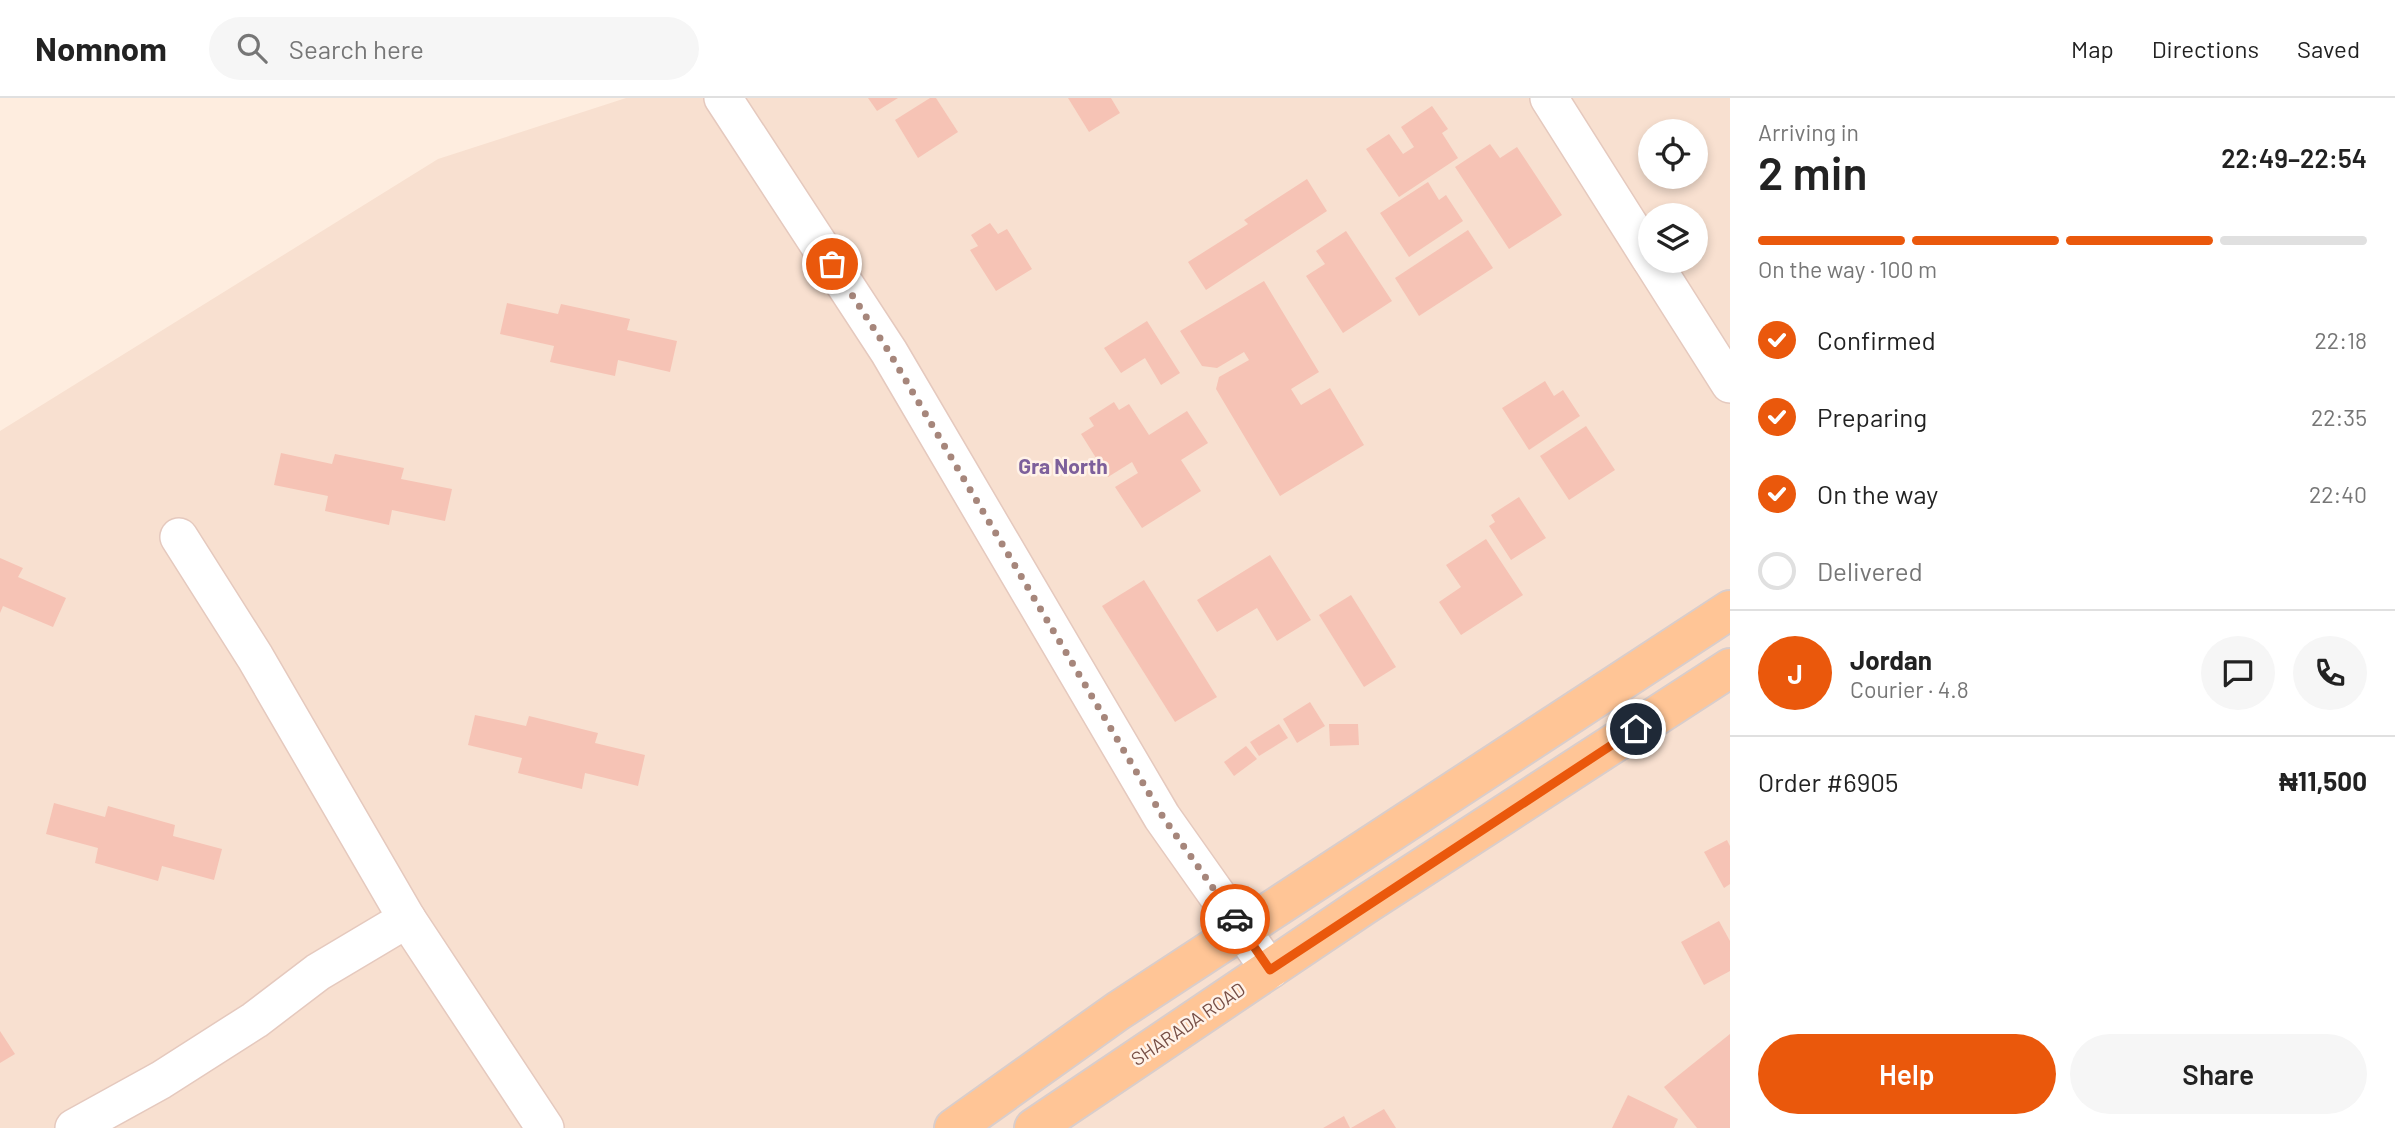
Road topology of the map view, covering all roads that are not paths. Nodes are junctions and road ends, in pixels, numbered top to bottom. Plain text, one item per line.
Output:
1 (723, 98) edge
2 (1549, 98) edge
3 (1638, 238) edge
4 (1660, 273) edge
5 (1730, 384) edge
6 (179, 537) dead end
7 (1730, 610) edge
8 (1730, 668) edge
9 (407, 919) junction
10 (1243, 930) junction
11 (1270, 970) junction
12 (74, 1128) edge
13 (545, 1128) edge
14 (954, 1128) edge
15 (1034, 1128) edge

1 - 10 street
2 - 3 street
4 - 5 street
6 - 9 street
7 - 10 main road
8 - 11 main road, SHARADA ROAD
9 - 12 street
9 - 13 street
10 - 11 street
10 - 14 main road
11 - 15 main road, SHARADA ROAD

